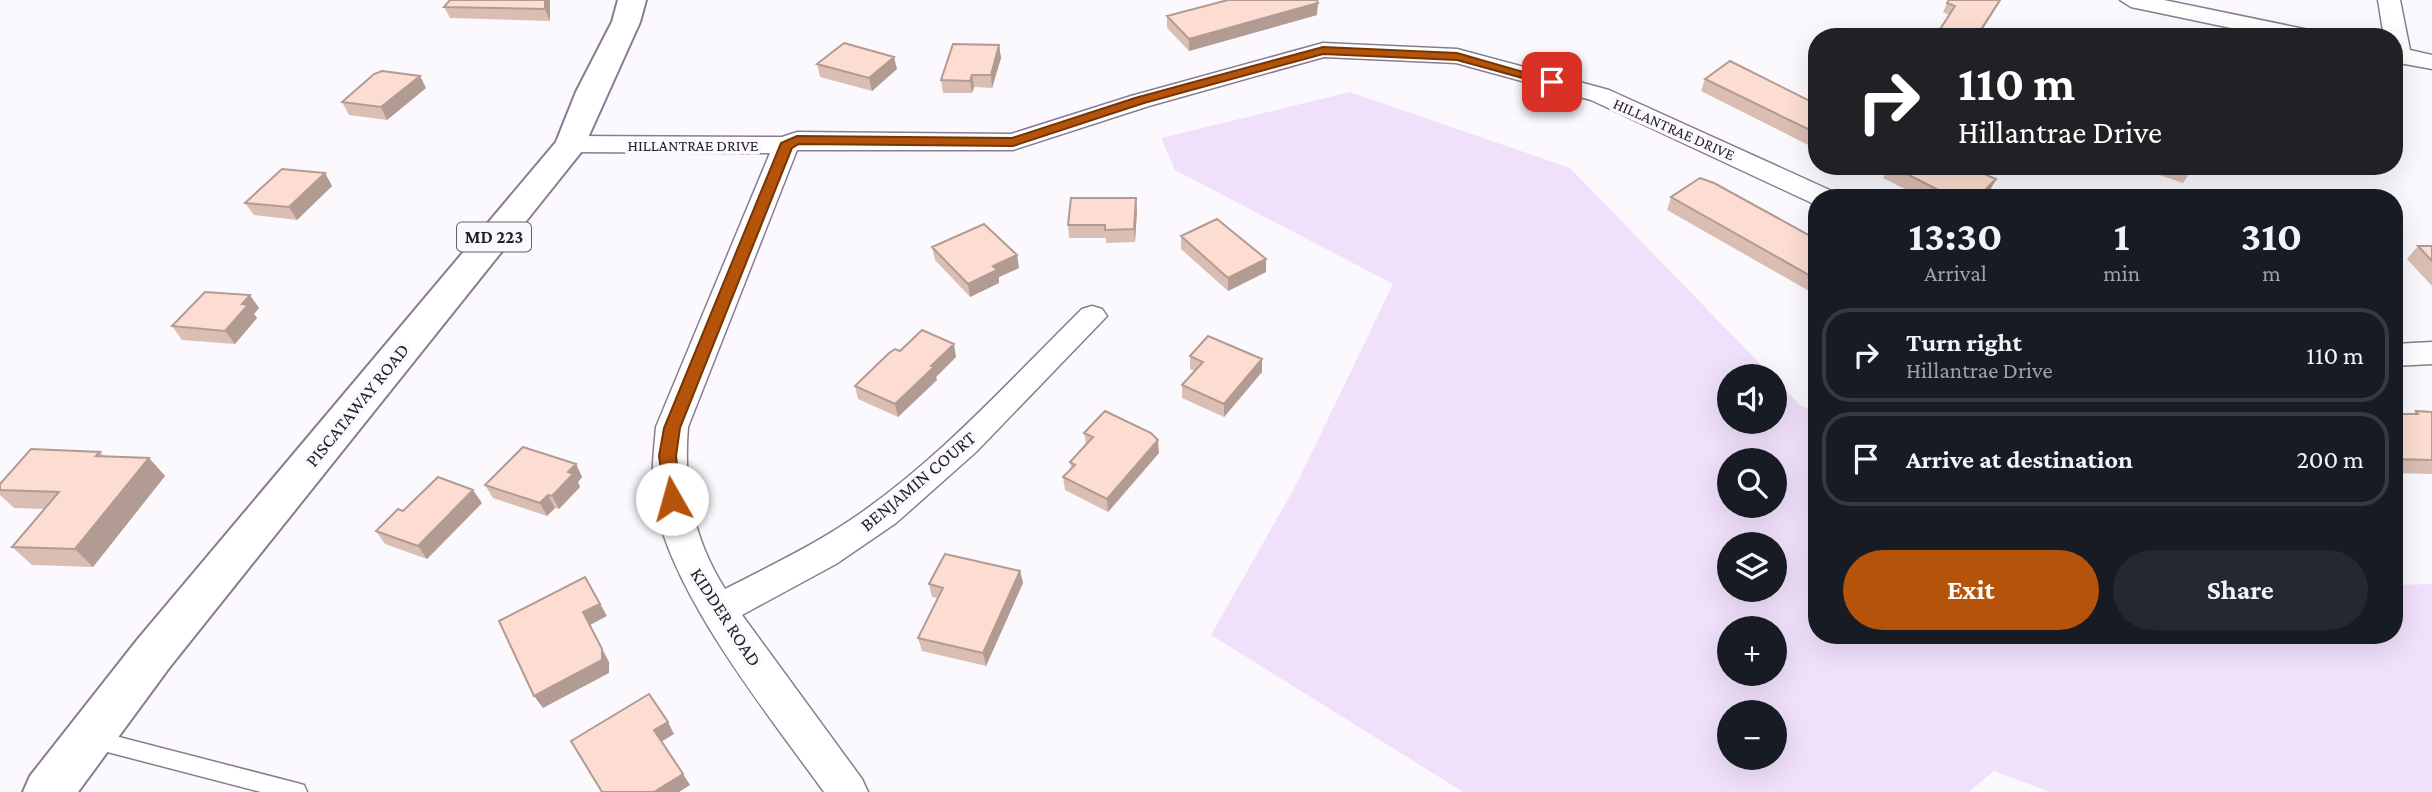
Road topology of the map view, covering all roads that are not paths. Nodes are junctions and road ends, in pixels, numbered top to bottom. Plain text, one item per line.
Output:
1 (632, 0) edge
2 (2131, 0) edge
3 (2389, 0) edge
4 (2266, 28) edge
5 (2393, 28) edge
6 (2403, 56) edge
7 (2432, 62) edge
8 (570, 144) junction
9 (786, 145) junction
10 (1808, 191) edge
11 (1092, 316) dead end
12 (2432, 353) edge
13 (2403, 355) edge
14 (718, 610) junction
15 (89, 738) junction
16 (48, 792) edge
17 (297, 792) edge
18 (848, 792) edge

1 - 8 main road, PISCATAWAY ROAD / MD 223
2 - 4 street
3 - 5 street
6 - 7 street
8 - 9 street, HILLANTRAE DRIVE
8 - 15 main road, PISCATAWAY ROAD / MD 223
9 - 10 street, HILLANTRAE DRIVE
9 - 14 street, KIDDER ROAD
11 - 14 street, BENJAMIN COURT
12 - 13 street
14 - 18 street, KIDDER ROAD
15 - 16 main road, PISCATAWAY ROAD / MD 223
15 - 17 lane

